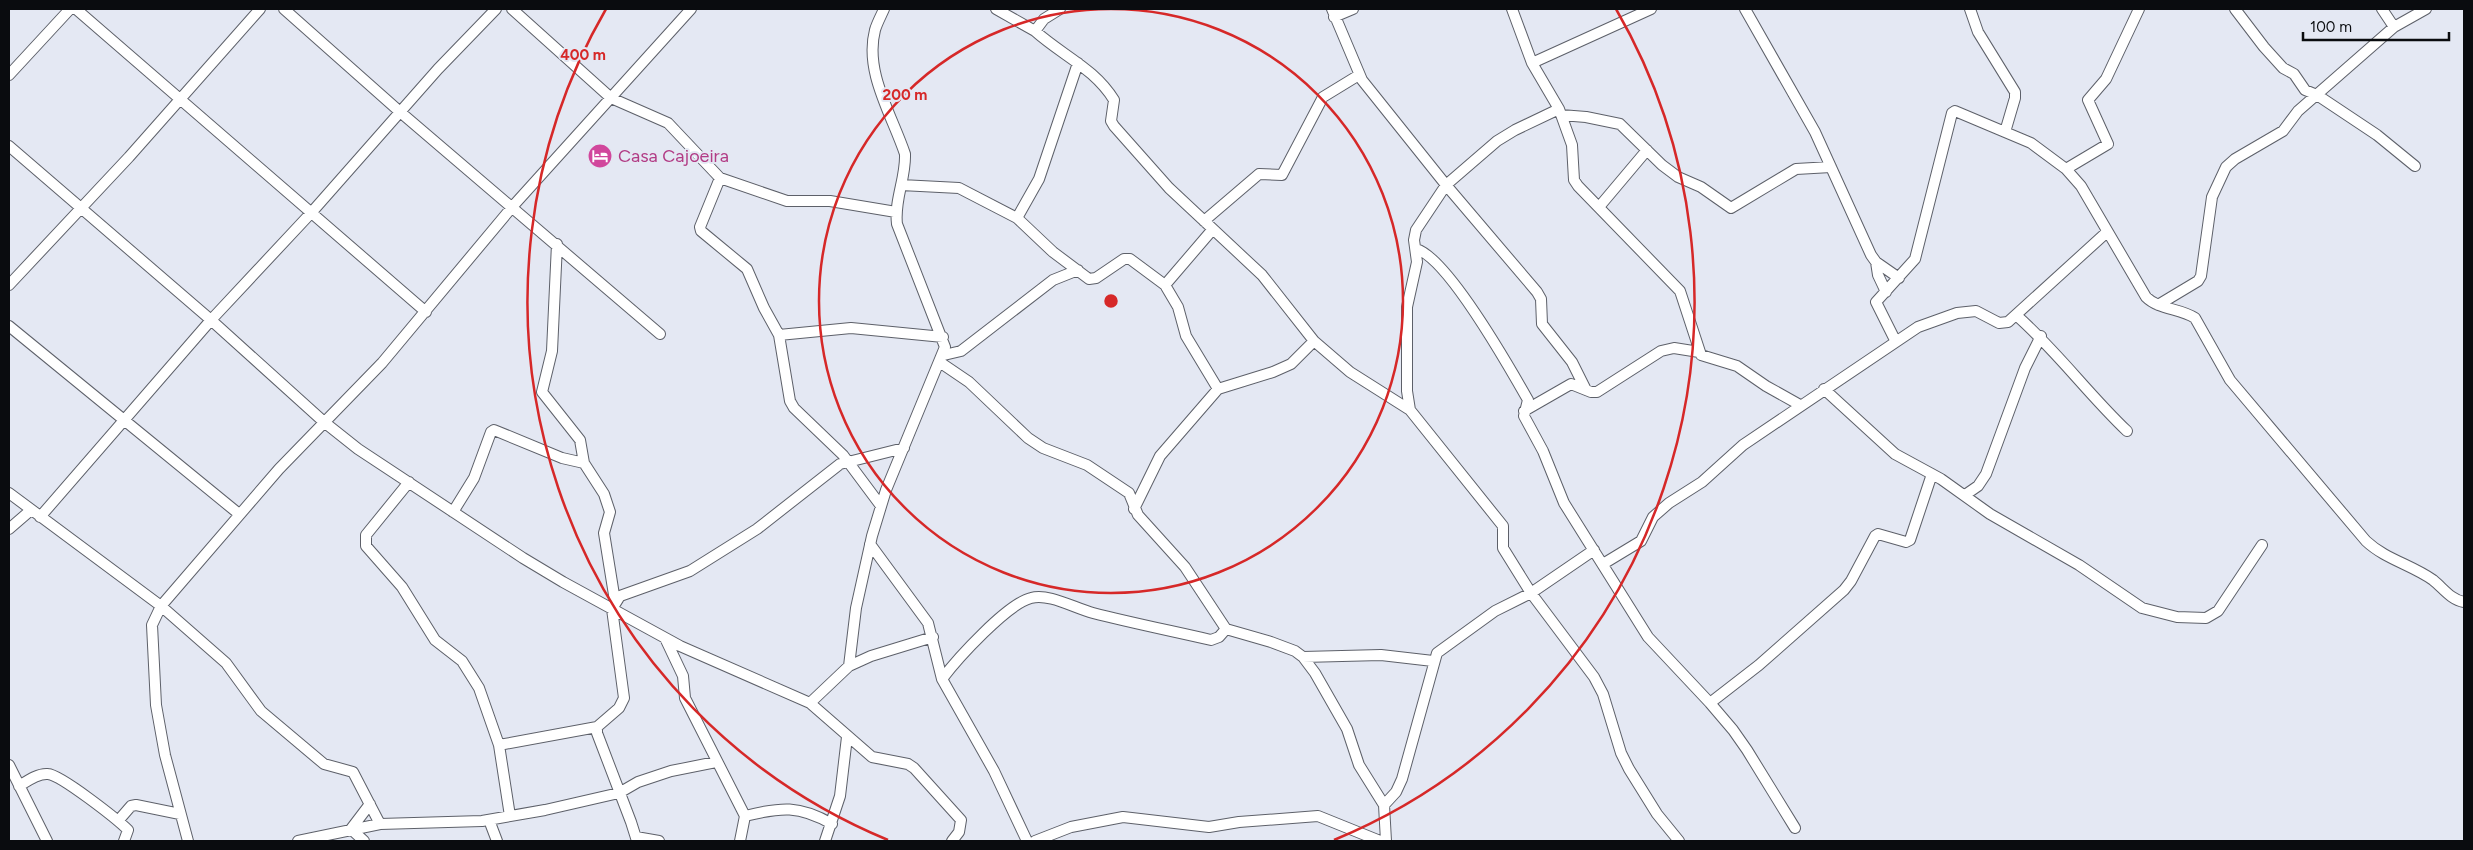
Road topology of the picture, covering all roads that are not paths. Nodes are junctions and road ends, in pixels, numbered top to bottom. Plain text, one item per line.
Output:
1 (70, 9) edge
2 (76, 9) edge
3 (260, 9) edge
4 (284, 9) edge
5 (496, 9) edge
6 (512, 9) edge
7 (691, 9) edge
8 (884, 9) edge
9 (996, 9) edge
10 (1060, 9) edge
11 (1353, 9) edge
12 (1512, 9) edge
13 (1650, 9) edge
14 (1744, 9) edge
15 (1970, 9) edge
16 (2139, 9) edge
17 (2235, 9) edge
18 (2382, 9) edge
19 (2426, 9) edge
20 (1333, 13) edge
21 (2394, 27) junction
22 (1035, 32) junction
23 (1078, 63) junction
24 (1532, 63) junction
25 (1359, 74) junction
26 (9, 75) edge
27 (2305, 90) junction
28 (2317, 95) junction
29 (181, 98) junction
30 (611, 98) junction
31 (399, 111) junction
32 (2298, 111) junction
33 (1560, 112) junction
34 (2005, 132) junction
35 (9, 146) edge
36 (1648, 150) junction
37 (2415, 166) dead end
38 (1831, 167) junction
39 (2066, 169) junction
40 (720, 178) junction
41 (1446, 184) junction
42 (901, 185) junction
43 (513, 206) junction
44 (1599, 207) junction
45 (80, 208) junction
46 (896, 212) junction
47 (311, 213) junction
48 (1017, 218) junction
49 (1204, 221) junction
50 (1213, 229) junction
51 (2107, 232) junction
52 (557, 244) junction
53 (1416, 249) junction
54 (1876, 262) junction
55 (1078, 270) junction
56 (1899, 278) junction
57 (9, 285) edge
58 (1165, 285) junction
59 (1886, 292) junction
60 (2158, 305) junction
61 (426, 312) junction
62 (2016, 315) junction
63 (211, 320) junction
64 (9, 326) edge
65 (660, 334) dead end
66 (779, 335) junction
67 (2041, 336) junction
68 (943, 337) junction
69 (1314, 341) junction
70 (1896, 342) junction
71 (1699, 352) junction
72 (942, 359) junction
73 (1218, 389) junction
74 (1824, 389) junction
75 (1586, 390) junction
76 (1407, 391) junction
77 (1396, 402) junction
78 (1800, 405) junction
79 (1410, 410) junction
80 (1524, 411) junction
81 (124, 420) junction
82 (324, 422) junction
83 (2127, 431) dead end
84 (904, 448) junction
85 (848, 461) junction
86 (584, 463) junction
87 (1932, 474) junction
88 (409, 482) junction
89 (9, 493) edge
90 (1965, 495) junction
91 (881, 506) junction
92 (1134, 509) junction
93 (453, 512) junction
94 (35, 513) junction
95 (239, 514) junction
96 (9, 529) edge
97 (870, 544) junction
98 (2262, 545) dead end
99 (1594, 550) junction
100 (1603, 564) junction
101 (1531, 593) junction
102 (2464, 602) edge
103 (614, 605) junction
104 (161, 606) junction
105 (1226, 629) junction
106 (933, 637) junction
107 (665, 638) junction
108 (1303, 657) junction
109 (1433, 661) junction
110 (849, 666) junction
111 (942, 679) junction
112 (1710, 702) junction
113 (810, 703) junction
114 (597, 727) junction
115 (847, 737) junction
116 (499, 745) junction
117 (716, 762) junction
118 (9, 765) edge
119 (19, 786) junction
120 (620, 792) junction
121 (370, 804) junction
122 (1384, 805) junction
123 (180, 814) junction
124 (510, 816) junction
125 (745, 816) junction
126 (118, 820) junction
127 (489, 820) junction
128 (380, 824) junction
129 (832, 824) junction
130 (1795, 828) dead end
131 (351, 829) junction
132 (636, 839) edge
133 (47, 841) edge
134 (124, 841) edge
135 (188, 841) edge
136 (298, 841) edge
137 (364, 841) edge
138 (497, 841) edge
139 (659, 841) edge
140 (740, 841) edge
141 (825, 841) edge
142 (952, 841) edge
143 (1027, 841) edge
144 (1035, 841) edge
145 (1380, 841) edge
146 (1386, 841) edge
147 (1680, 841) edge

1 - 26 street
2 - 29 street
3 - 29 street
4 - 31 street
5 - 31 street
6 - 30 street
7 - 30 street
8 - 42 street
9 - 22 street
10 - 22 street
11 - 20 street
12 - 24 street
13 - 24 street
14 - 38 street
15 - 34 street
16 - 39 street
17 - 27 street
18 - 21 street
19 - 21 street
20 - 25 street
21 - 28 street
22 - 23 street
23 - 48 street
23 - 49 street
24 - 33 street
25 - 41 street
25 - 49 street
27 - 28 street
27 - 32 street
28 - 32 street
28 - 37 street
29 - 45 street
29 - 47 street
30 - 40 street
30 - 43 street
31 - 43 street
31 - 47 street
32 - 60 street
33 - 36 street
33 - 41 street
33 - 44 street
34 - 39 street
34 - 56 street
35 - 45 street
36 - 38 street
36 - 44 street
38 - 54 street
39 - 51 street
40 - 46 street
40 - 66 street
41 - 53 street
41 - 75 street
42 - 46 street
42 - 48 street
43 - 52 street
43 - 61 street
44 - 71 street
45 - 57 street
45 - 63 street
46 - 68 street
47 - 61 street
47 - 63 street
48 - 55 street
49 - 50 street
50 - 58 street
50 - 69 street
51 - 60 street
51 - 62 street
52 - 65 street
52 - 86 street
53 - 76 street
53 - 80 street
54 - 56 street
54 - 59 street
55 - 58 street
55 - 72 street
56 - 59 street
58 - 73 street
59 - 70 street
60 - 102 street
61 - 82 street
62 - 67 street
62 - 70 street
63 - 81 street
63 - 82 street
64 - 81 street
66 - 68 street
66 - 85 street
67 - 83 street
67 - 90 street
68 - 72 street
69 - 73 street
69 - 77 street
70 - 74 street
71 - 75 street
71 - 78 street
72 - 84 street
72 - 92 street
73 - 92 street
74 - 78 street
74 - 87 street
75 - 80 street
76 - 77 street
76 - 79 street
77 - 79 street
78 - 100 street
79 - 101 street
80 - 99 street
81 - 94 street
81 - 95 street
82 - 88 street
82 - 95 street
84 - 85 street
84 - 91 street
85 - 91 street
85 - 103 street
86 - 93 street
86 - 103 street
87 - 90 street
87 - 112 street
88 - 93 street
88 - 116 street
89 - 94 street
90 - 98 street
91 - 97 street
92 - 105 street
93 - 103 street
94 - 96 street
94 - 104 street
95 - 104 street
97 - 106 street
97 - 110 street
99 - 100 street
99 - 101 street
100 - 112 street
101 - 109 street
101 - 147 street
103 - 107 street
103 - 114 street
104 - 121 street
104 - 123 street
105 - 108 street
105 - 111 street
106 - 110 street
106 - 111 street
107 - 113 street
107 - 117 street
108 - 109 street
108 - 122 street
109 - 122 street
110 - 113 street
111 - 143 street
112 - 130 street
113 - 115 street
114 - 116 street
114 - 120 street
115 - 129 street
115 - 142 street
116 - 124 street
117 - 120 street
117 - 125 street
118 - 119 street
119 - 126 street
119 - 133 street
120 - 124 street
120 - 132 street
121 - 128 street
121 - 131 street
122 - 146 street
123 - 126 street
123 - 135 street
124 - 127 street
125 - 129 street
125 - 140 street
126 - 134 street
127 - 128 street
127 - 138 street
128 - 131 street
129 - 141 street
131 - 136 street
131 - 137 street
132 - 139 street
144 - 145 street

